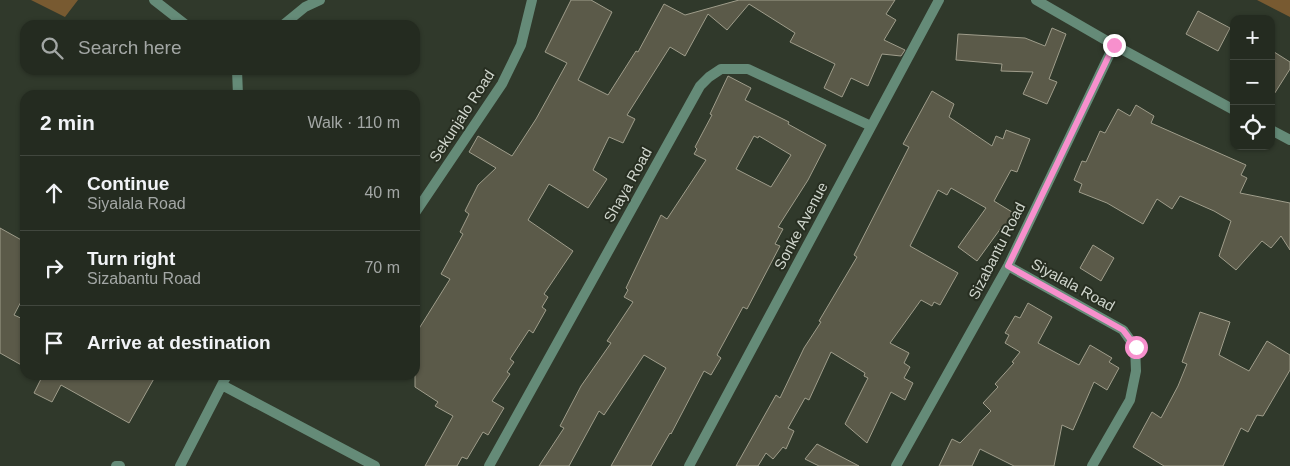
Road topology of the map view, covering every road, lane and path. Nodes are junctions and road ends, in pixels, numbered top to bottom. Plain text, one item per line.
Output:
1 (154, 0) edge
2 (320, 0) edge
3 (532, 0) edge
4 (940, 0) edge
5 (1036, 0) edge
6 (180, 20) edge
7 (289, 20) edge
8 (1114, 45) junction
9 (237, 75) edge
10 (238, 90) edge
11 (1230, 108) edge
12 (871, 126) junction
13 (1275, 132) edge
14 (1290, 140) edge
15 (420, 206) edge
16 (1008, 266) junction
17 (224, 380) edge
18 (222, 385) junction
19 (180, 466) edge
20 (375, 466) edge
21 (489, 466) edge
22 (689, 466) edge
23 (896, 466) edge
24 (1092, 466) edge

1 - 6 street
2 - 7 street
3 - 15 street, Sekunjalo Road
4 - 12 street, Sonke Avenue
5 - 8 street
8 - 11 street
8 - 16 street, Sizabantu Road
9 - 10 street
12 - 21 street, Shaya Road
12 - 22 street, Sonke Avenue
13 - 14 street
16 - 23 street, Sizabantu Road
16 - 24 street, Siyalala Road
17 - 18 street
18 - 19 street
18 - 20 street

